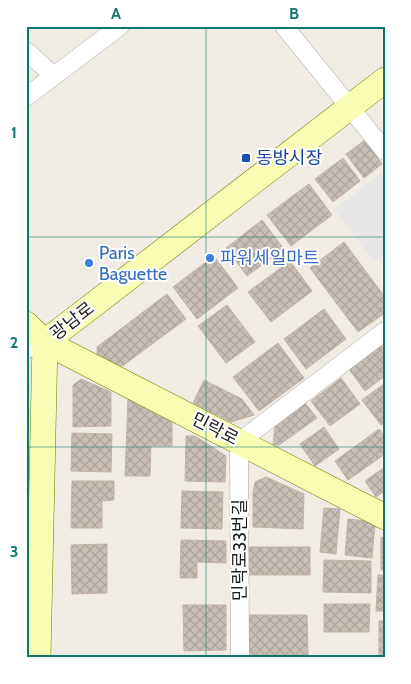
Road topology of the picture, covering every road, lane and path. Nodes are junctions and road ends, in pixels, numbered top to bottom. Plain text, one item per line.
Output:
1 (120, 26) edge
2 (284, 26) edge
3 (26, 51) edge
4 (54, 76) junction
5 (385, 80) edge
6 (26, 97) edge
7 (350, 107) junction
8 (385, 151) edge
9 (26, 324) edge
10 (385, 331) edge
11 (36, 345) edge
12 (239, 442) junction
13 (385, 517) edge
14 (38, 658) edge
15 (240, 658) edge

1 - 4 street
2 - 7 street
3 - 4 street
4 - 6 street
5 - 7 main road, 광남로
7 - 8 street
7 - 11 main road, 광남로
9 - 11 main road, 민락로
10 - 12 street
11 - 12 main road, 민락로
11 - 14 main road, 광남로
12 - 13 main road, 민락로
12 - 15 street, 민락로33번길

